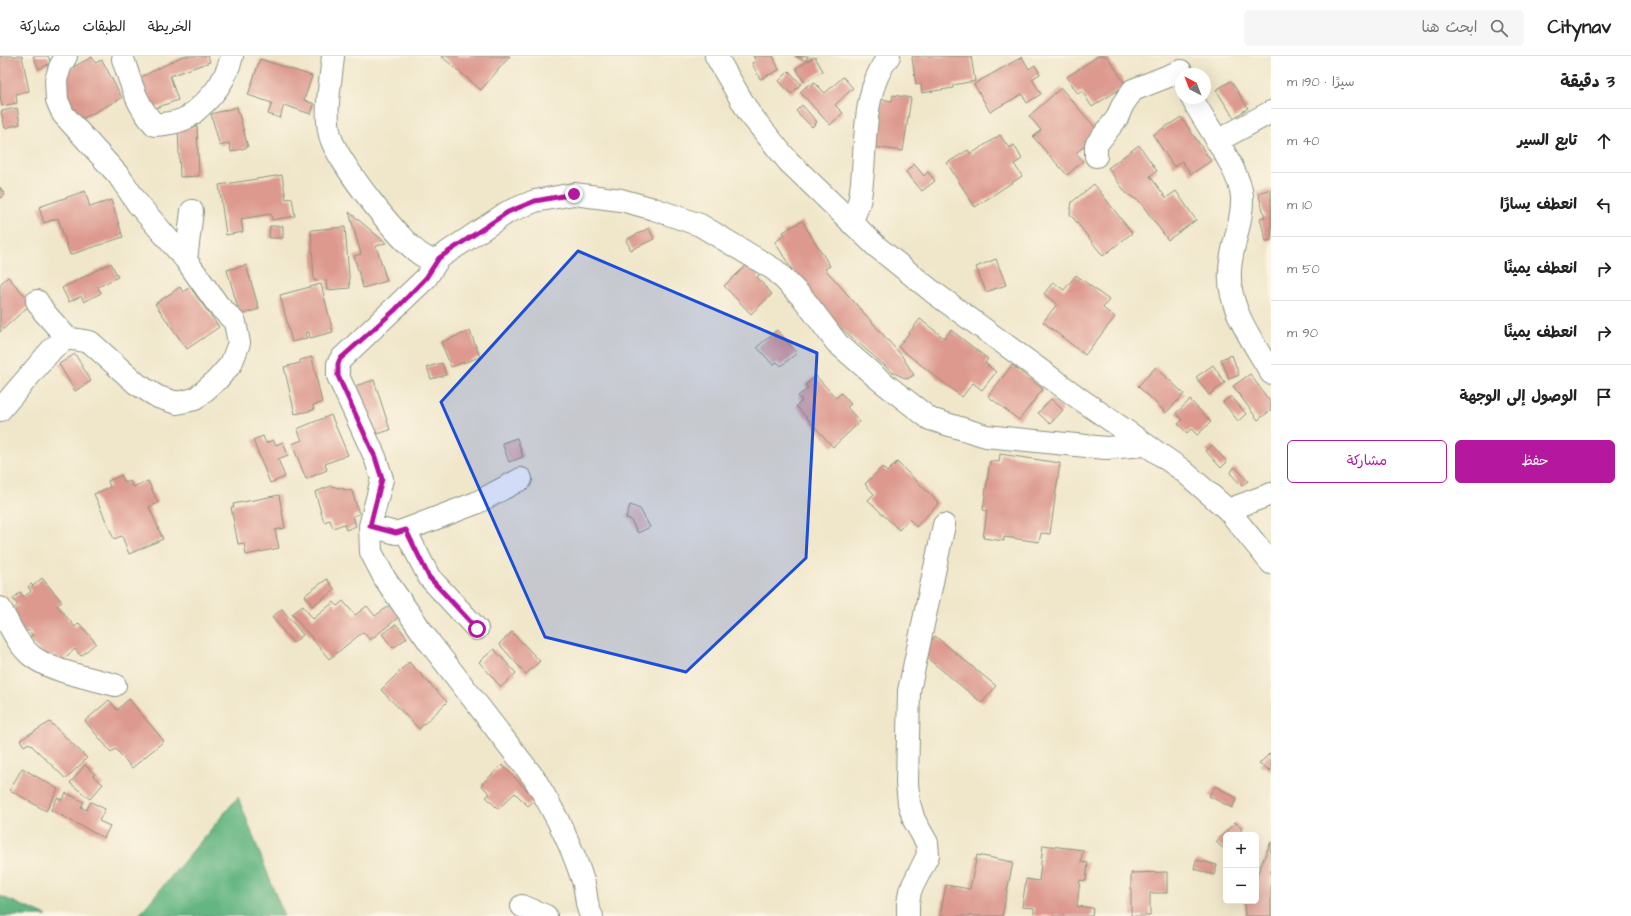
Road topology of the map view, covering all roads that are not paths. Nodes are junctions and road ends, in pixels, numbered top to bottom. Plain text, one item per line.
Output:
1 (66, 56) edge
2 (232, 56) edge
3 (333, 56) edge
4 (716, 56) edge
5 (888, 56) edge
6 (123, 59) dead end
7 (1181, 67) edge
8 (1196, 104) edge
9 (1271, 112) edge
10 (1218, 141) junction
11 (1096, 156) dead end
12 (192, 211) dead end
13 (851, 224) junction
14 (439, 258) junction
15 (186, 260) junction
16 (37, 301) dead end
17 (67, 338) junction
18 (1271, 373) edge
19 (0, 410) edge
20 (1145, 444) junction
21 (521, 479) dead end
22 (1271, 494) edge
23 (1228, 510) junction
24 (944, 525) dead end
25 (370, 526) junction
26 (406, 530) junction
27 (1271, 563) edge
28 (0, 608) edge
29 (477, 629) dead end
30 (115, 685) dead end
31 (522, 906) dead end
32 (546, 916) edge
33 (592, 916) edge
34 (908, 916) edge

1 - 15 street
2 - 6 street
3 - 14 street
4 - 13 street
5 - 13 street
7 - 11 street
8 - 10 street
9 - 10 street
10 - 18 street
12 - 15 street
13 - 20 street
14 - 20 street
14 - 25 street
15 - 17 street
16 - 17 street
17 - 19 street
20 - 23 street
21 - 26 street
22 - 23 street
23 - 27 street
24 - 34 street
25 - 26 street
25 - 33 street
26 - 29 street
28 - 30 street
31 - 32 street

